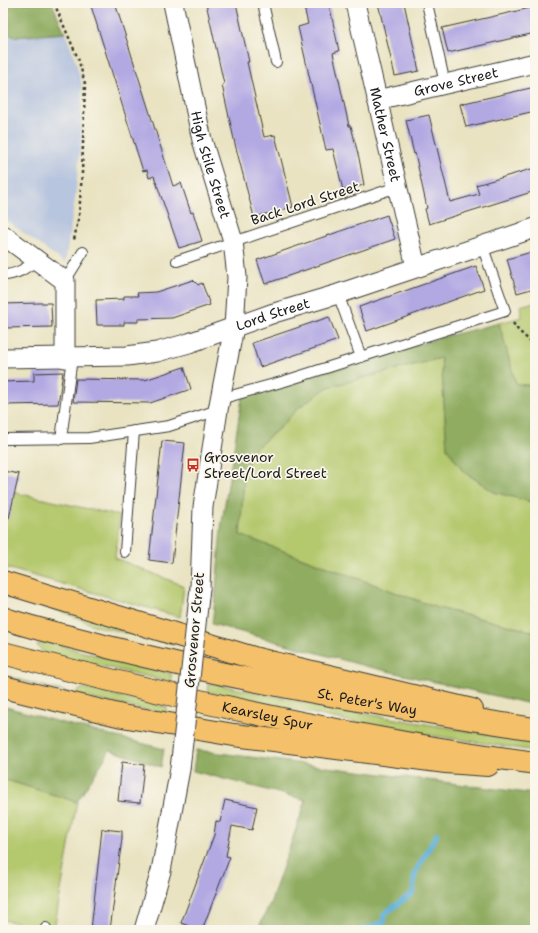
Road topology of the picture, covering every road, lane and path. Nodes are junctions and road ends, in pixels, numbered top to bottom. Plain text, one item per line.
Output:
1 (54, 3) edge
2 (173, 3) edge
3 (263, 3) edge
4 (354, 3) edge
5 (427, 3) edge
6 (276, 62) dead end
7 (535, 63) edge
8 (445, 84) junction
9 (377, 100) junction
10 (397, 187) junction
11 (535, 228) edge
12 (3, 235) edge
13 (233, 241) junction
14 (74, 243) dead end
15 (482, 245) junction
16 (83, 252) dead end
17 (37, 260) junction
18 (177, 261) dead end
19 (416, 267) junction
20 (3, 275) edge
21 (65, 280) junction
22 (338, 294) junction
23 (505, 311) junction
24 (234, 327) junction
25 (535, 346) edge
26 (361, 357) junction
27 (3, 358) edge
28 (69, 358) junction
29 (219, 405) junction
30 (134, 431) junction
31 (3, 439) edge
32 (61, 439) junction
33 (125, 552) dead end
34 (3, 582) edge
35 (3, 618) edge
36 (3, 653) edge
37 (3, 687) edge
38 (535, 725) edge
39 (535, 729) edge
40 (535, 763) edge
41 (535, 768) edge
42 (144, 930) edge

1 - 14 path
2 - 13 street, High Stile Street
3 - 6 lane
4 - 9 street, Mather Street
5 - 8 lane
7 - 8 street, Grove Street
8 - 9 street, Grove Street
9 - 10 street, Mather Street
10 - 13 lane, Back Lord Street
10 - 19 street, Mather Street
11 - 15 street, Lord Street
12 - 17 street
13 - 18 lane, Back Lord Street
13 - 24 street, High Stile Street
15 - 19 street, Lord Street
15 - 23 lane
16 - 21 lane
17 - 20 lane
17 - 21 street
19 - 22 street, Lord Street
21 - 28 street
22 - 24 street, Lord Street
22 - 26 lane
23 - 25 path
23 - 26 lane
24 - 28 street, Lord Street
24 - 29 street, Grosvenor Street
26 - 29 lane
27 - 28 street, Lord Street
28 - 32 lane
29 - 30 lane
29 - 42 street, Grosvenor Street, bridge
30 - 32 lane
30 - 33 lane
31 - 32 lane
34 - 38 highway
35 - 39 highway, St. Peter's Way
36 - 40 highway, Kearsley Spur
37 - 41 highway

